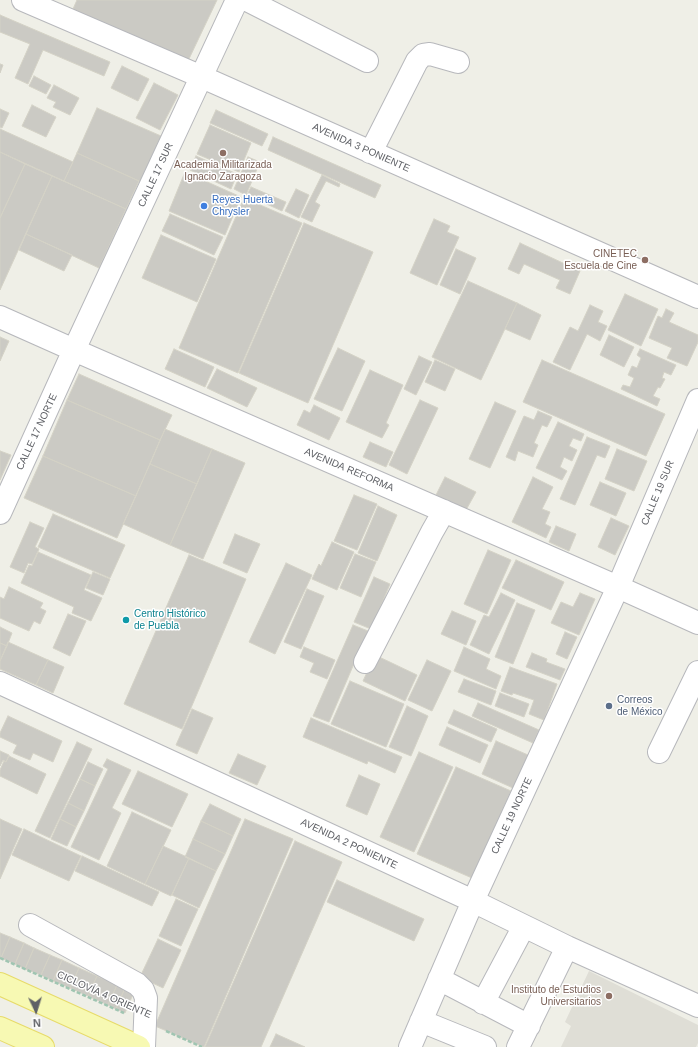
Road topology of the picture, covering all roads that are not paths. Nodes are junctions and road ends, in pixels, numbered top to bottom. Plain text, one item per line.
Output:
1 (22, 0) edge
2 (238, 0) edge
3 (247, 0) edge
4 (367, 60) dead end
5 (458, 62) dead end
6 (202, 77) junction
7 (370, 152) junction
8 (698, 297) edge
9 (0, 317) edge
10 (74, 350) junction
11 (698, 400) edge
12 (444, 511) junction
13 (0, 513) edge
14 (618, 587) junction
15 (698, 623) edge
16 (365, 662) dead end
17 (698, 672) edge
18 (0, 683) edge
19 (659, 752) dead end
20 (473, 901) junction
21 (30, 925) dead end
22 (524, 926) junction
23 (567, 947) junction
24 (439, 980) junction
25 (0, 984) edge
26 (483, 1003) junction
27 (698, 1006) edge
28 (421, 1021) junction
29 (528, 1026) junction
30 (0, 1028) edge
31 (43, 1047) edge
32 (139, 1047) edge
33 (144, 1047) edge
34 (410, 1047) edge
35 (485, 1047) edge
36 (518, 1047) edge

1 - 6 street, AVENIDA 3 PONIENTE
2 - 6 street, CALLE 17 SUR
3 - 4 street
5 - 7 street
6 - 7 street, AVENIDA 3 PONIENTE
6 - 10 street, CALLE 17 SUR
7 - 8 street, AVENIDA 3 PONIENTE
9 - 10 street, AVENIDA REFORMA
10 - 12 street, AVENIDA REFORMA
10 - 13 street, CALLE 17 NORTE
11 - 14 street, CALLE 19 SUR
12 - 14 street, AVENIDA REFORMA
12 - 16 street
14 - 15 street, AVENIDA REFORMA
14 - 20 street, CALLE 19 NORTE
17 - 19 street
18 - 20 street, AVENIDA 2 PONIENTE
20 - 22 street, AVENIDA 2 PONIENTE
20 - 24 street, CALLE 19 NORTE
21 - 33 street
22 - 23 street, AVENIDA 2 PONIENTE
22 - 26 street
23 - 27 street, AVENIDA 2 PONIENTE
23 - 29 street
24 - 26 street
24 - 28 street, CALLE 19 NORTE
25 - 32 main road
26 - 29 street
28 - 34 street, CALLE 19 NORTE
28 - 35 street
29 - 36 street
30 - 31 main road

